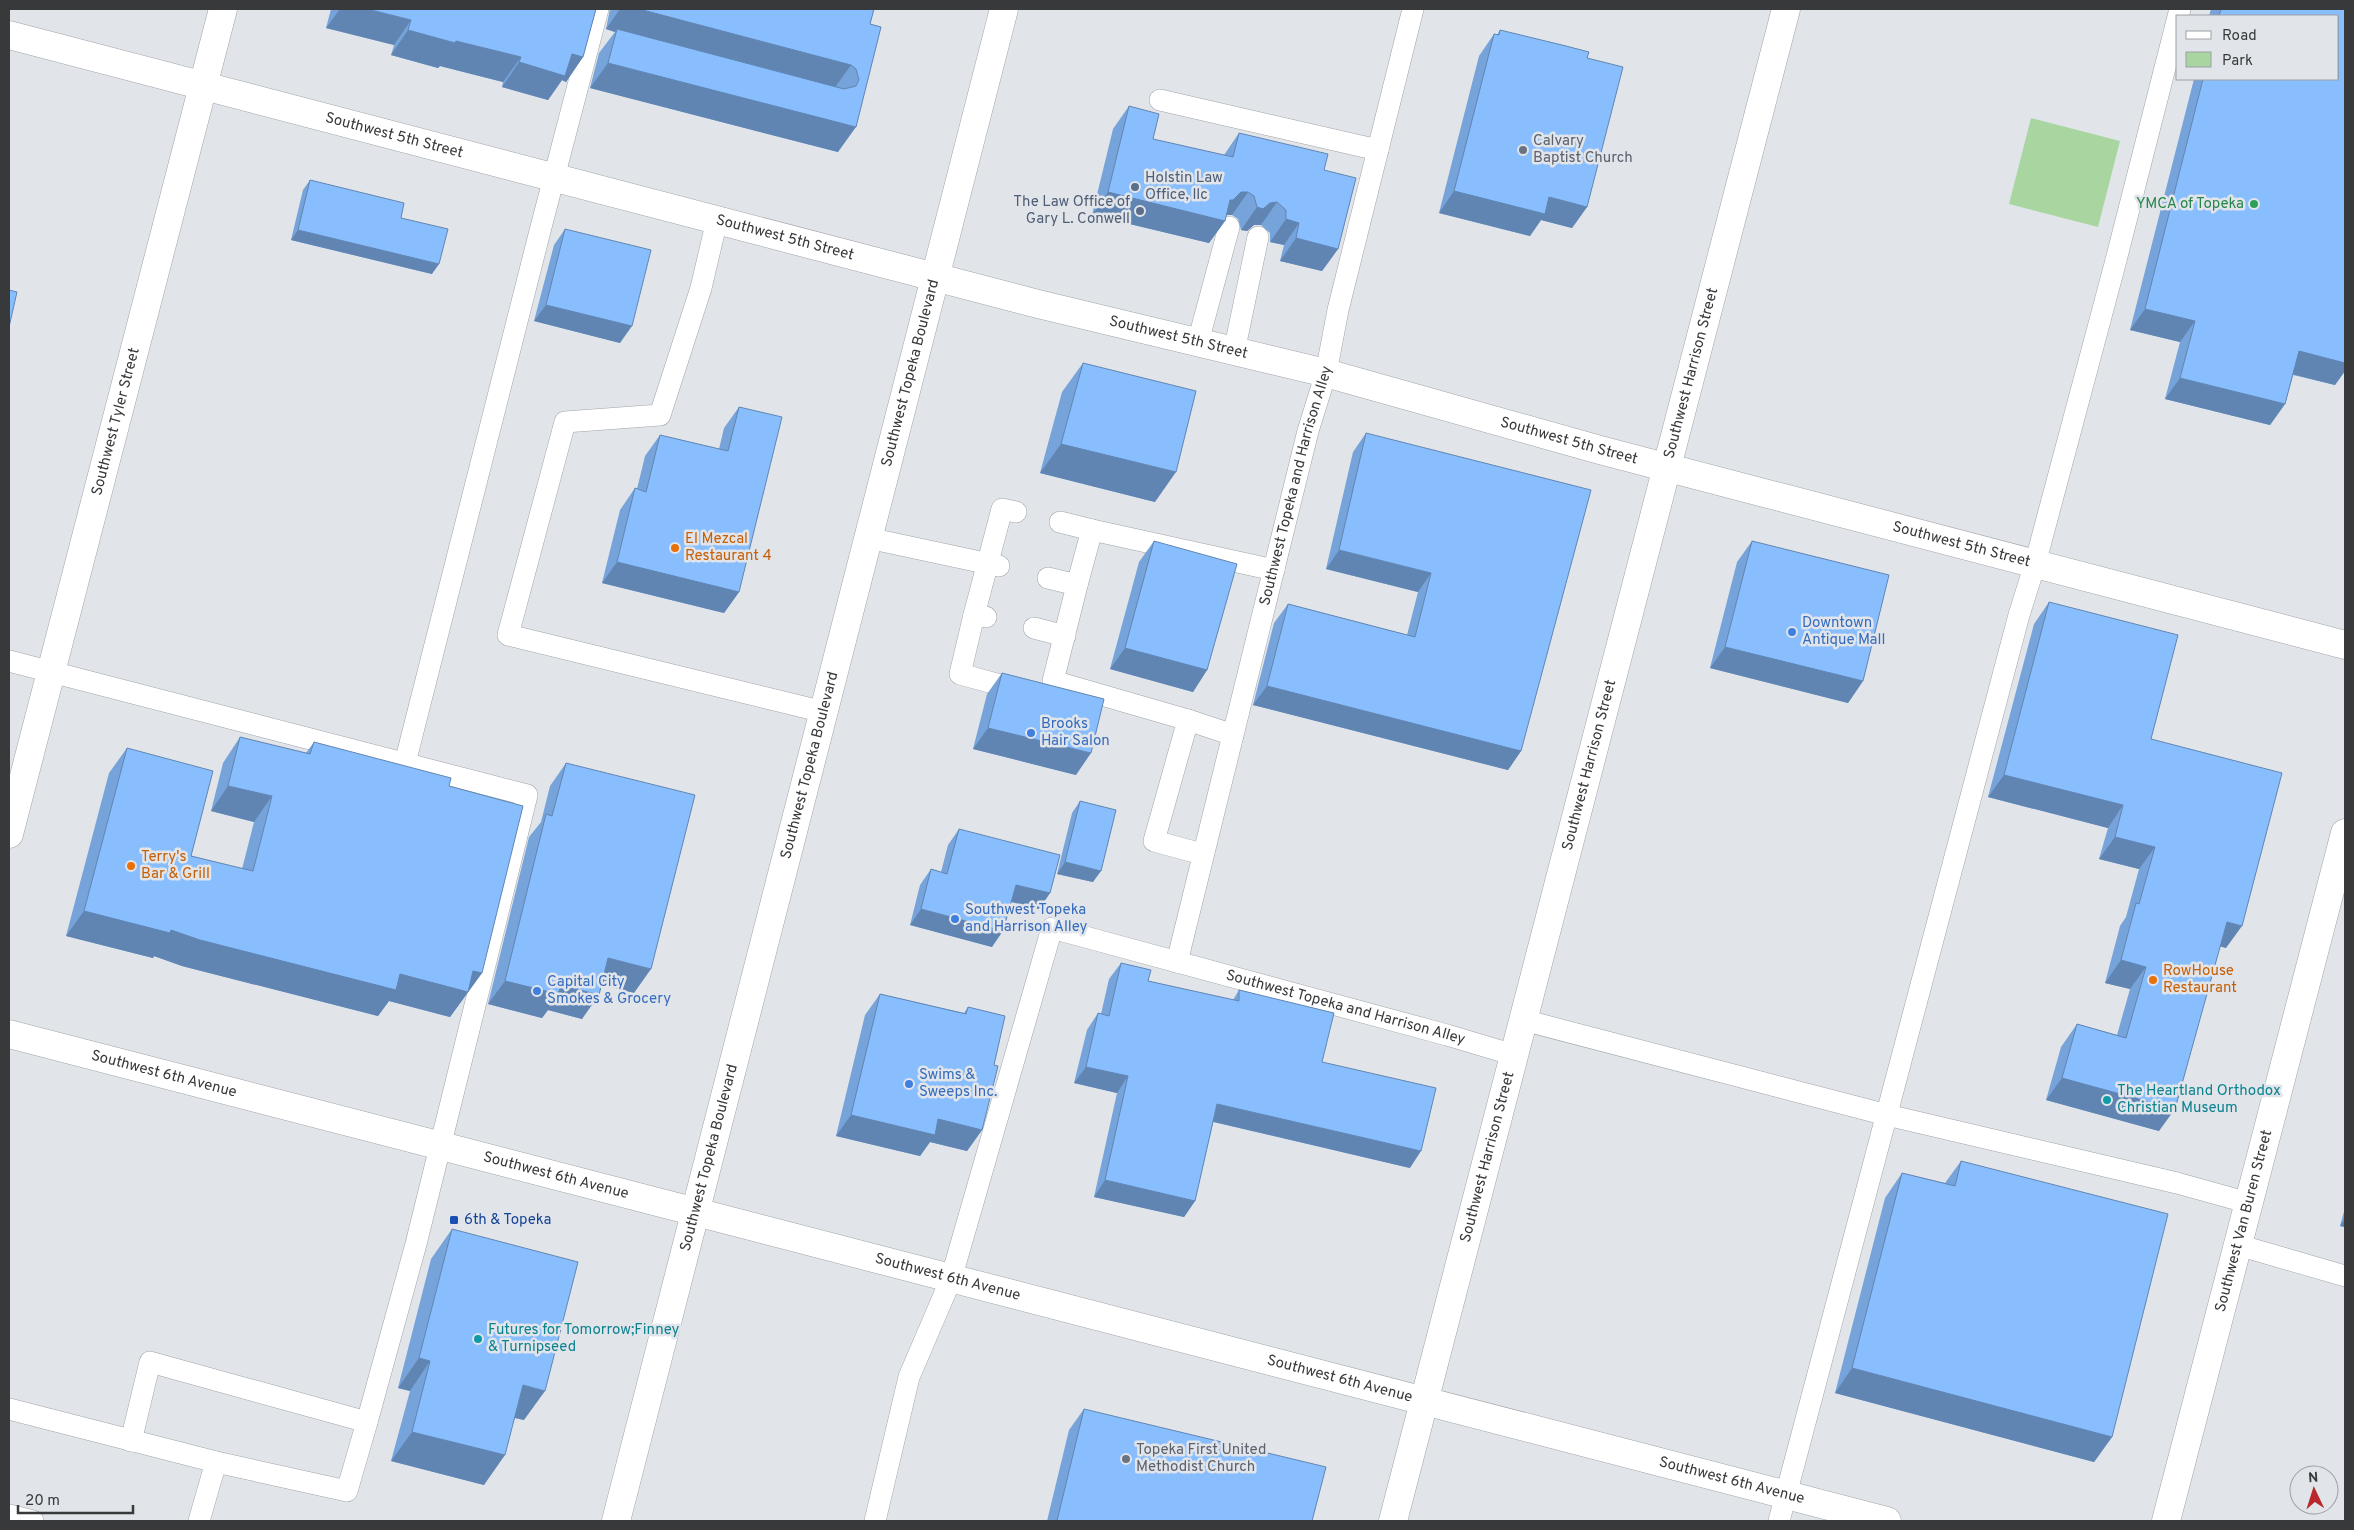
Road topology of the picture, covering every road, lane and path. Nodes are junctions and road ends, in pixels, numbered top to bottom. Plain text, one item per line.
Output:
1 (223, 9) edge
2 (598, 9) edge
3 (1004, 9) edge
4 (1413, 9) edge
5 (1786, 9) edge
6 (2176, 21) edge
7 (9, 35) edge
8 (203, 86) junction
9 (1160, 100) dead end
10 (1378, 150) junction
11 (553, 177) junction
12 (717, 220) junction
13 (1229, 227) edge
14 (1258, 237) edge
15 (935, 277) junction
16 (1198, 342) junction
17 (1234, 352) junction
18 (1326, 373) junction
19 (1666, 467) junction
20 (1016, 512) dead end
21 (1060, 522) dead end
22 (1092, 530) junction
23 (868, 538) junction
24 (994, 564) junction
25 (2035, 564) junction
26 (1274, 570) junction
27 (1048, 578) dead end
28 (1077, 584) junction
29 (1034, 628) dead end
30 (1064, 636) junction
31 (2345, 644) edge
32 (9, 661) edge
33 (51, 672) junction
34 (1053, 681) junction
35 (824, 712) junction
36 (1188, 720) junction
37 (1233, 735) junction
38 (405, 763) junction
39 (2345, 833) edge
40 (9, 834) edge
41 (1202, 854) junction
42 (1177, 962) junction
43 (1523, 1020) junction
44 (9, 1034) edge
45 (1514, 1055) junction
46 (1887, 1115) junction
47 (440, 1146) junction
48 (2249, 1203) junction
49 (696, 1212) junction
50 (2238, 1245) junction
51 (2345, 1276) edge
52 (951, 1279) junction
53 (1424, 1401) junction
54 (9, 1409) edge
55 (367, 1422) junction
56 (131, 1441) junction
57 (216, 1462) junction
58 (1785, 1495) junction
59 (9, 1515) edge
60 (33, 1521) edge
61 (199, 1521) edge
62 (616, 1521) edge
63 (876, 1521) edge
64 (1393, 1521) edge
65 (1778, 1521) edge
66 (1887, 1521) edge
67 (2166, 1521) edge

1 - 8 street, Southwest Tyler Street
2 - 11 lane
3 - 15 street, Southwest Topeka Boulevard
4 - 10 lane, Southwest Topeka and Harrison Alley
5 - 19 street, Southwest Harrison Street
6 - 25 lane
7 - 8 street, Southwest 5th Street
8 - 11 street, Southwest 5th Street
8 - 33 street, Southwest Tyler Street
9 - 10 lane
10 - 18 lane, Southwest Topeka and Harrison Alley
11 - 12 street, Southwest 5th Street
11 - 38 lane
12 - 15 street, Southwest 5th Street
12 - 35 lane
13 - 16 lane
14 - 17 lane
15 - 16 street, Southwest 5th Street
15 - 23 street, Southwest Topeka Boulevard
16 - 17 street, Southwest 5th Street
17 - 18 street, Southwest 5th Street
18 - 19 street, Southwest 5th Street
18 - 26 lane, Southwest Topeka and Harrison Alley
19 - 25 street, Southwest 5th Street
19 - 43 street, Southwest Harrison Street
20 - 24 lane
21 - 22 lane
22 - 26 lane
22 - 28 lane
23 - 24 lane
23 - 35 street, Southwest Topeka Boulevard
24 - 34 lane
25 - 31 street, Southwest 5th Street
25 - 46 lane
26 - 37 lane, Southwest Topeka and Harrison Alley
27 - 28 lane
28 - 30 lane
29 - 30 lane
30 - 34 lane
32 - 33 lane
33 - 38 lane
33 - 40 street, Southwest Tyler Street
34 - 36 lane
35 - 49 street, Southwest Topeka Boulevard
36 - 37 lane
36 - 41 lane
37 - 41 lane, Southwest Topeka and Harrison Alley
38 - 47 lane
39 - 48 street, Southwest Van Buren Street
41 - 42 lane, Southwest Topeka and Harrison Alley
42 - 45 lane, Southwest Topeka and Harrison Alley
42 - 52 lane, Southwest Topeka and Harrison Alley
43 - 45 street, Southwest Harrison Street
43 - 46 lane
44 - 47 street, Southwest 6th Avenue
45 - 53 street, Southwest Harrison Street
46 - 48 lane
46 - 58 lane
47 - 49 street, Southwest 6th Avenue
47 - 55 lane
48 - 50 street, Southwest Van Buren Street
49 - 52 street, Southwest 6th Avenue
49 - 62 street, Southwest Topeka Boulevard
50 - 51 lane
50 - 67 street, Southwest Van Buren Street
52 - 53 street, Southwest 6th Avenue
52 - 63 lane
53 - 58 street, Southwest 6th Avenue
53 - 64 street, Southwest Harrison Street
54 - 56 lane
55 - 56 lane
55 - 57 lane
56 - 57 lane
57 - 61 lane
58 - 65 lane
58 - 66 street, Southwest 6th Avenue
59 - 60 lane

